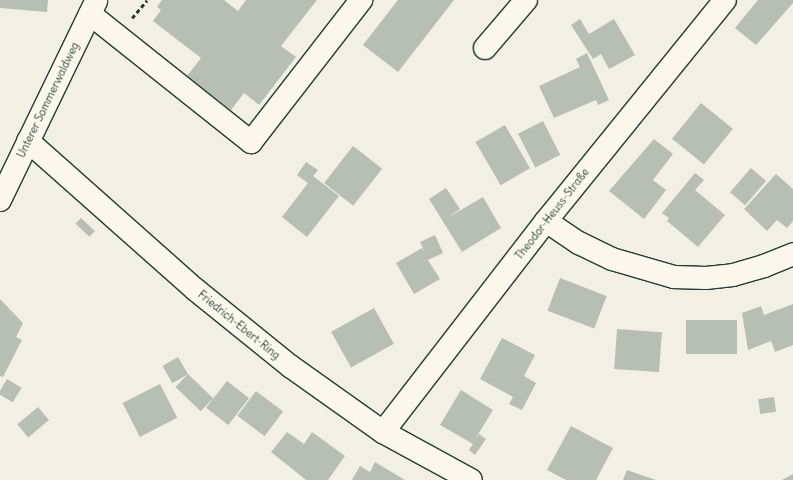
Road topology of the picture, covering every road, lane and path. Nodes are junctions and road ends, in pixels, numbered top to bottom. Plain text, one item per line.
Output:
1 (147, 0) edge
2 (361, 0) edge
3 (526, 0) edge
4 (725, 0) edge
5 (143, 5) dead end
6 (93, 7) edge
7 (485, 48) dead end
8 (28, 141) junction
9 (0, 200) edge
10 (546, 221) junction
11 (793, 254) edge
12 (383, 432) junction
13 (471, 480) edge

1 - 5 path
2 - 6 street
3 - 7 street
4 - 10 street, Theodor-Heuss-Straße
6 - 8 street, Unterer Sommerwaldweg
8 - 9 street, Unterer Sommerwaldweg
8 - 12 street, Friedrich-Ebert-Ring
10 - 11 street
10 - 12 street, Theodor-Heuss-Straße
12 - 13 street, Friedrich-Ebert-Ring

